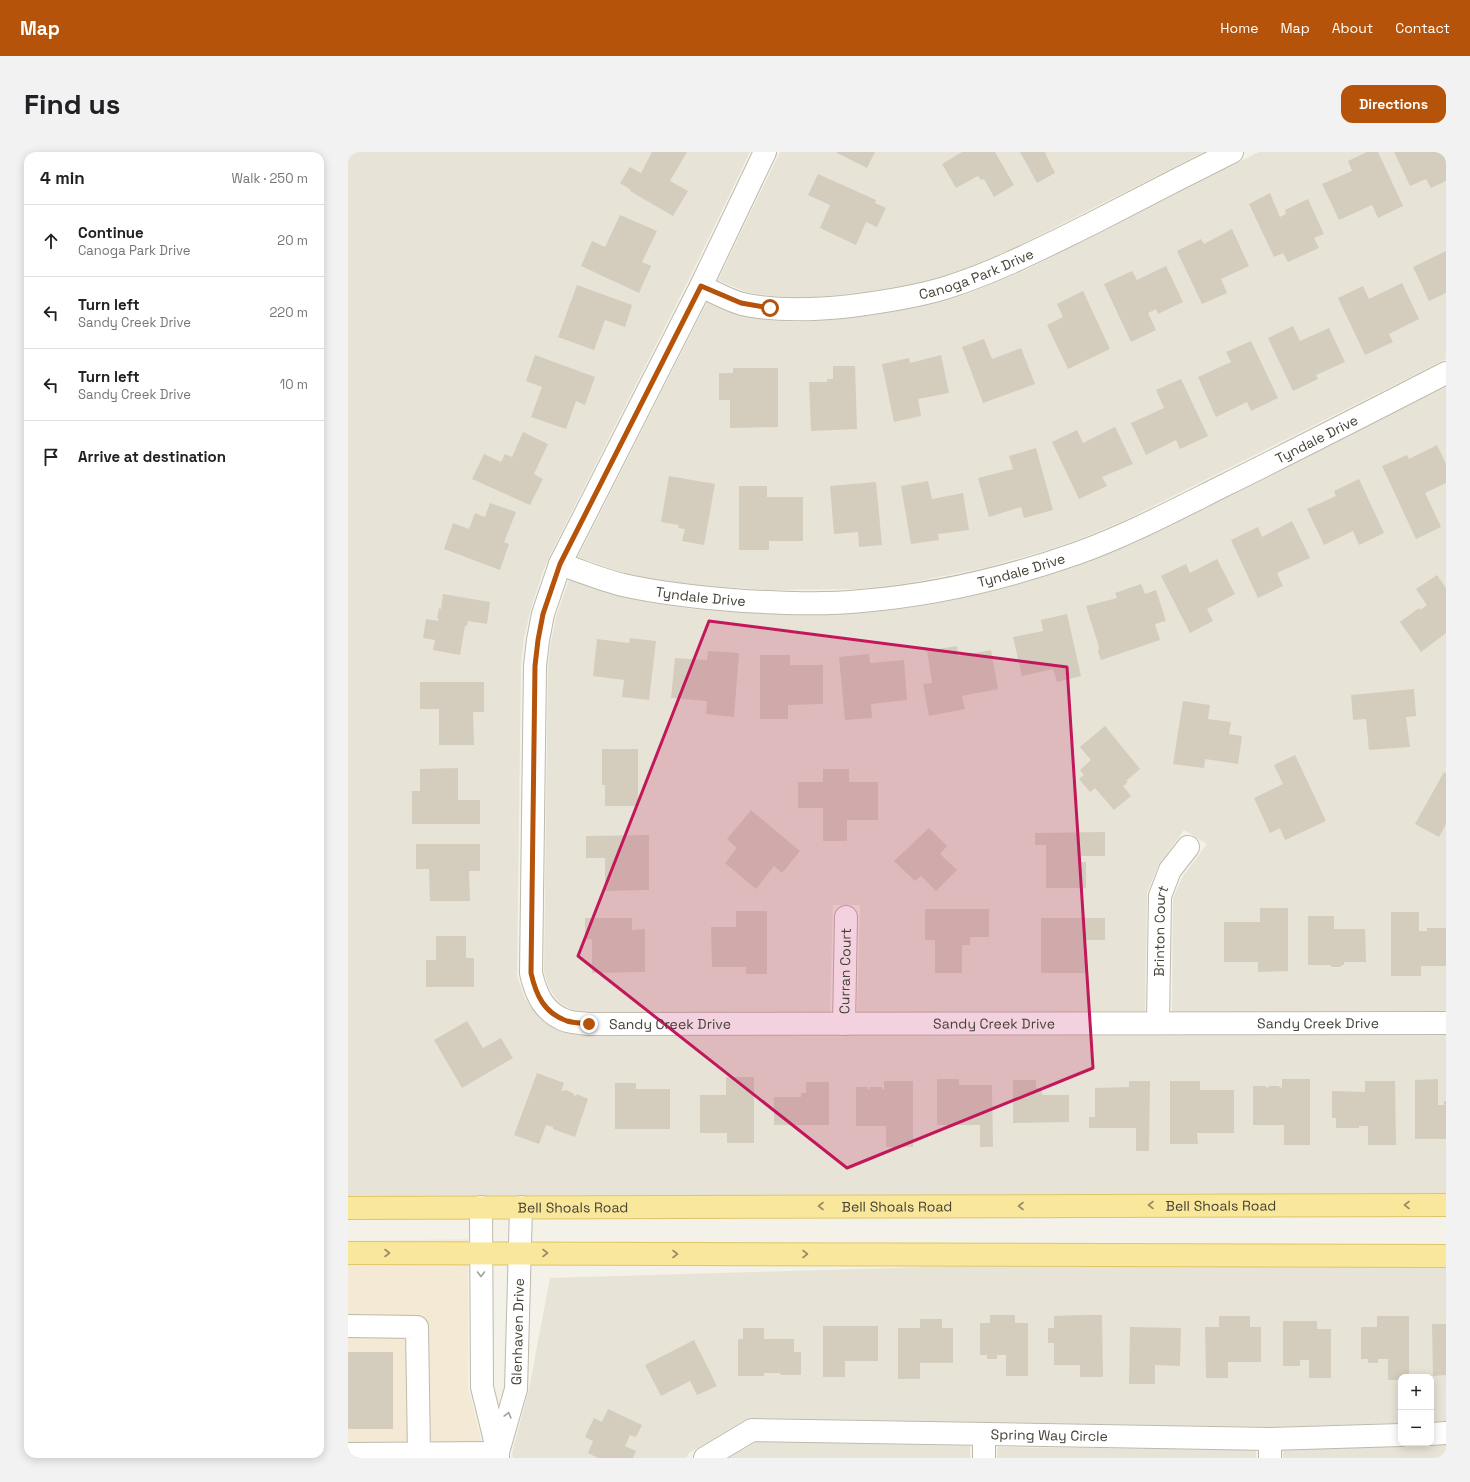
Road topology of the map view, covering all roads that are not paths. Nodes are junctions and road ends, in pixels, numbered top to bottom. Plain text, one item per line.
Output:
1 (765, 152) edge
2 (1232, 152) edge
3 (701, 286) junction
4 (1446, 373) edge
5 (560, 564) junction
6 (1188, 847) dead end
7 (846, 917) dead end
8 (1158, 1023) junction
9 (1446, 1023) edge
10 (844, 1024) junction
11 (1446, 1205) edge
12 (481, 1207) junction
13 (521, 1207) junction
14 (348, 1208) edge
15 (348, 1253) edge
16 (481, 1253) junction
17 (520, 1253) junction
18 (1446, 1256) edge
19 (348, 1326) edge
20 (1446, 1433) edge
21 (984, 1434) junction
22 (1434, 1434) edge
23 (1398, 1435) edge
24 (1270, 1448) edge
25 (348, 1454) edge
26 (419, 1454) junction
27 (498, 1456) edge
28 (705, 1458) edge
29 (984, 1458) edge

1 - 3 street, Sandy Creek Drive
2 - 3 street, Canoga Park Drive
3 - 5 street, Sandy Creek Drive
4 - 5 street, Tyndale Drive
5 - 10 street, Sandy Creek Drive
6 - 8 street, Brinton Court
7 - 10 street, Curran Court
8 - 9 street, Sandy Creek Drive
8 - 10 street, Sandy Creek Drive
11 -> 13 main road, Bell Shoals Road
12 - 13 main road, Bell Shoals Road
12 - 14 main road, Bell Shoals Road
12 - 16 street
13 - 17 street, Glenhaven Drive
15 -> 16 main road
16 - 17 main road
16 -> 27 street
17 -> 18 main road
27 -> 17 street, Glenhaven Drive
19 - 26 street
20 - 22 street
21 - 24 street, Spring Way Circle
21 - 28 street, Spring Way Circle
21 - 29 street
23 - 24 street, Spring Way Circle
25 - 26 street
26 - 27 street

